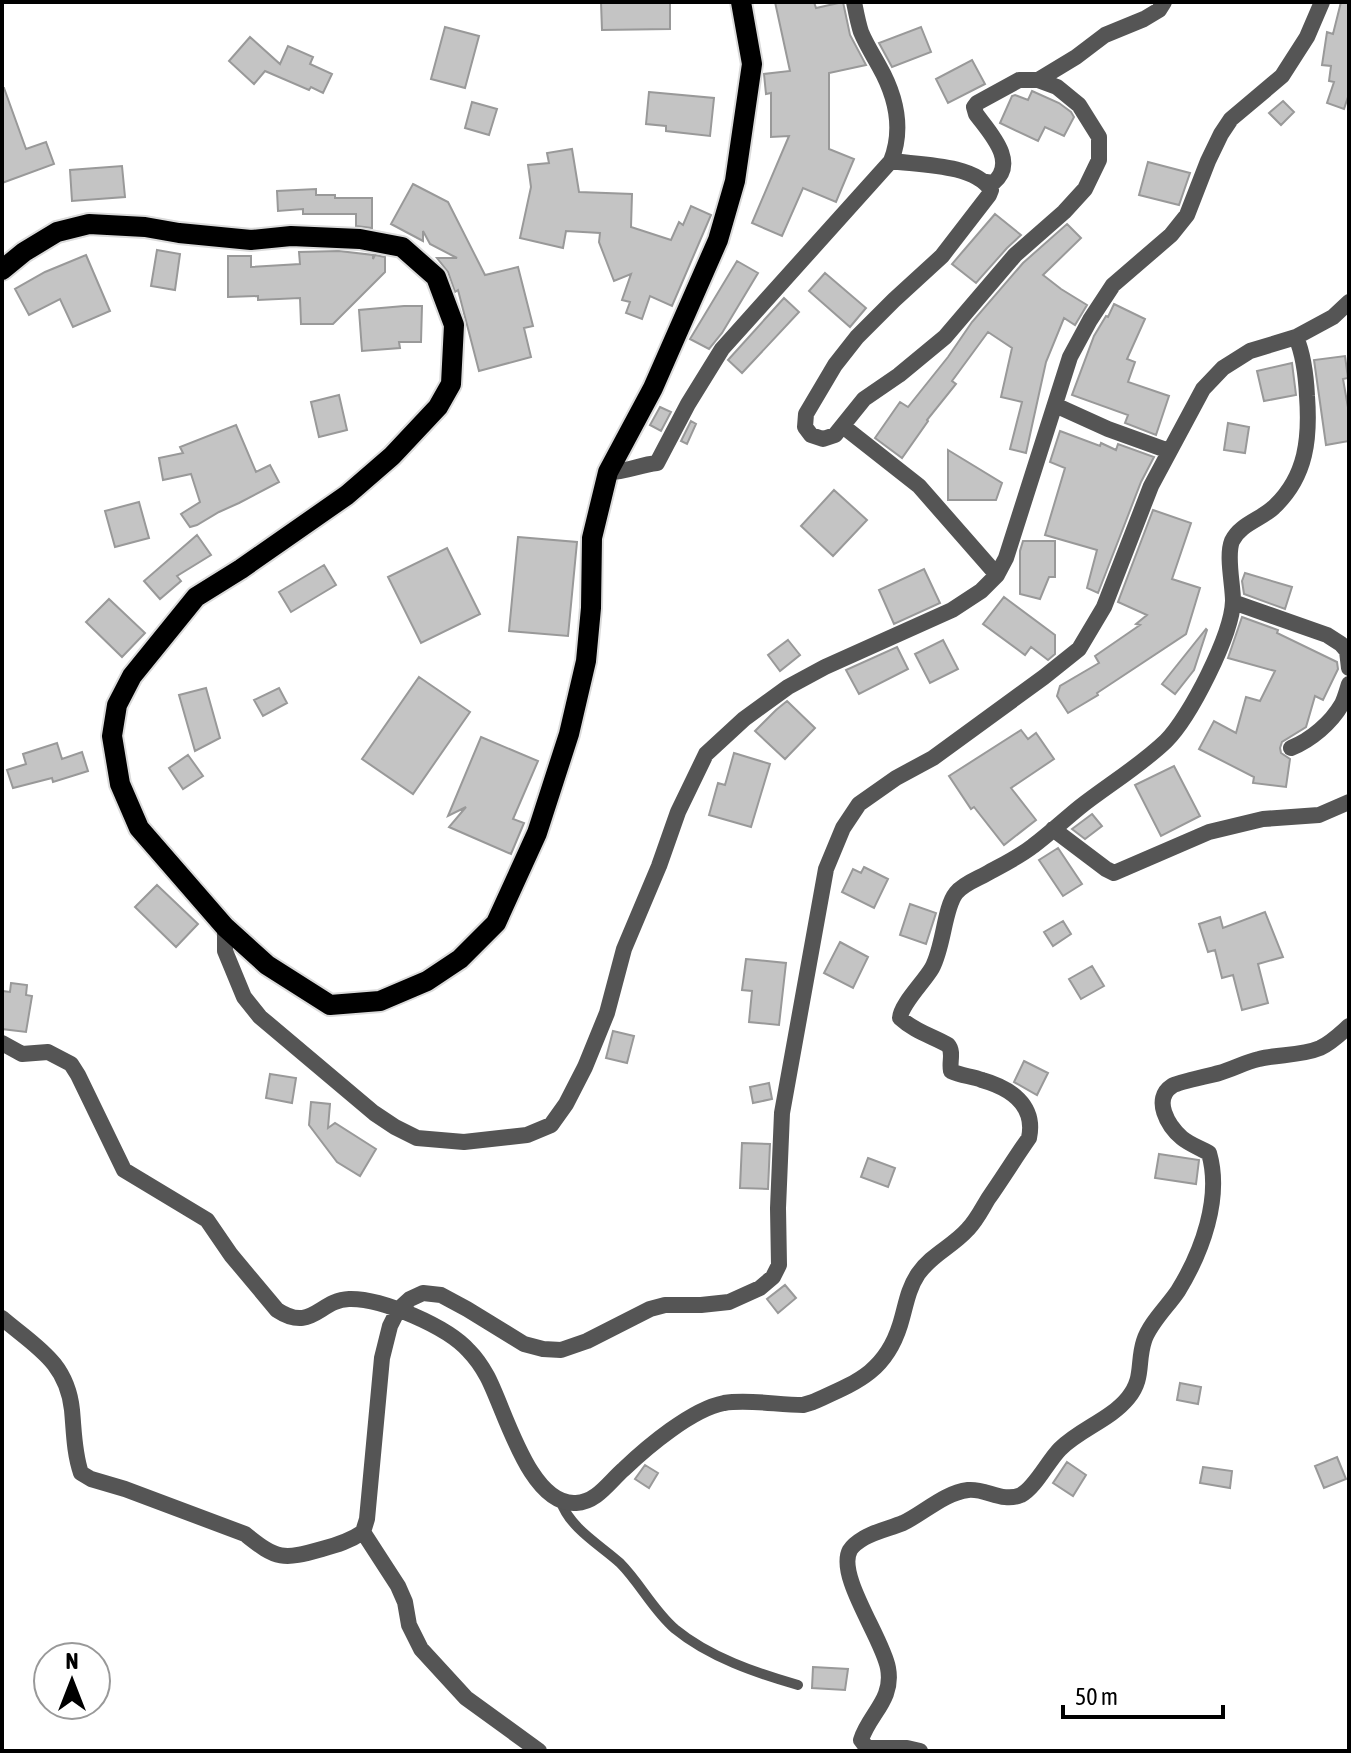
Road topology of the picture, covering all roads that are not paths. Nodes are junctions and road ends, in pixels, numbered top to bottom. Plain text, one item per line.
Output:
1 (741, 2) edge
2 (854, 2) edge
3 (1164, 2) edge
4 (1322, 2) edge
5 (1038, 80) junction
6 (891, 161) junction
7 (986, 182) junction
8 (2, 270) edge
9 (1349, 302) edge
10 (1296, 337) junction
11 (1055, 405) junction
12 (844, 427) junction
13 (1169, 451) junction
14 (608, 472) junction
15 (997, 575) junction
16 (1233, 602) junction
17 (1349, 668) edge
18 (1349, 684) edge
19 (1291, 748) dead end
20 (1349, 802) edge
21 (1053, 829) junction
22 (225, 927) junction
23 (1349, 1026) edge
24 (2, 1043) edge
25 (398, 1310) junction
26 (2, 1318) edge
27 (561, 1502) junction
28 (363, 1532) junction
29 (798, 1685) dead end
30 (539, 1751) edge
31 (920, 1751) edge

1 - 14 main road
2 - 6 street
3 - 5 street
4 - 11 street
5 - 7 street
5 - 12 street
6 - 7 street
6 - 14 street
7 - 12 street
8 - 22 main road
9 - 10 street
10 - 13 street
10 - 16 street
11 - 13 street
11 - 15 street
12 - 15 street
13 - 25 street
14 - 22 main road
15 - 22 street
16 - 17 street
16 - 21 street
18 - 19 street
20 - 21 street
21 - 27 street
23 - 31 street
24 - 25 street
25 - 27 street
25 - 28 street
26 - 28 street
27 - 29 lane
28 - 30 street

